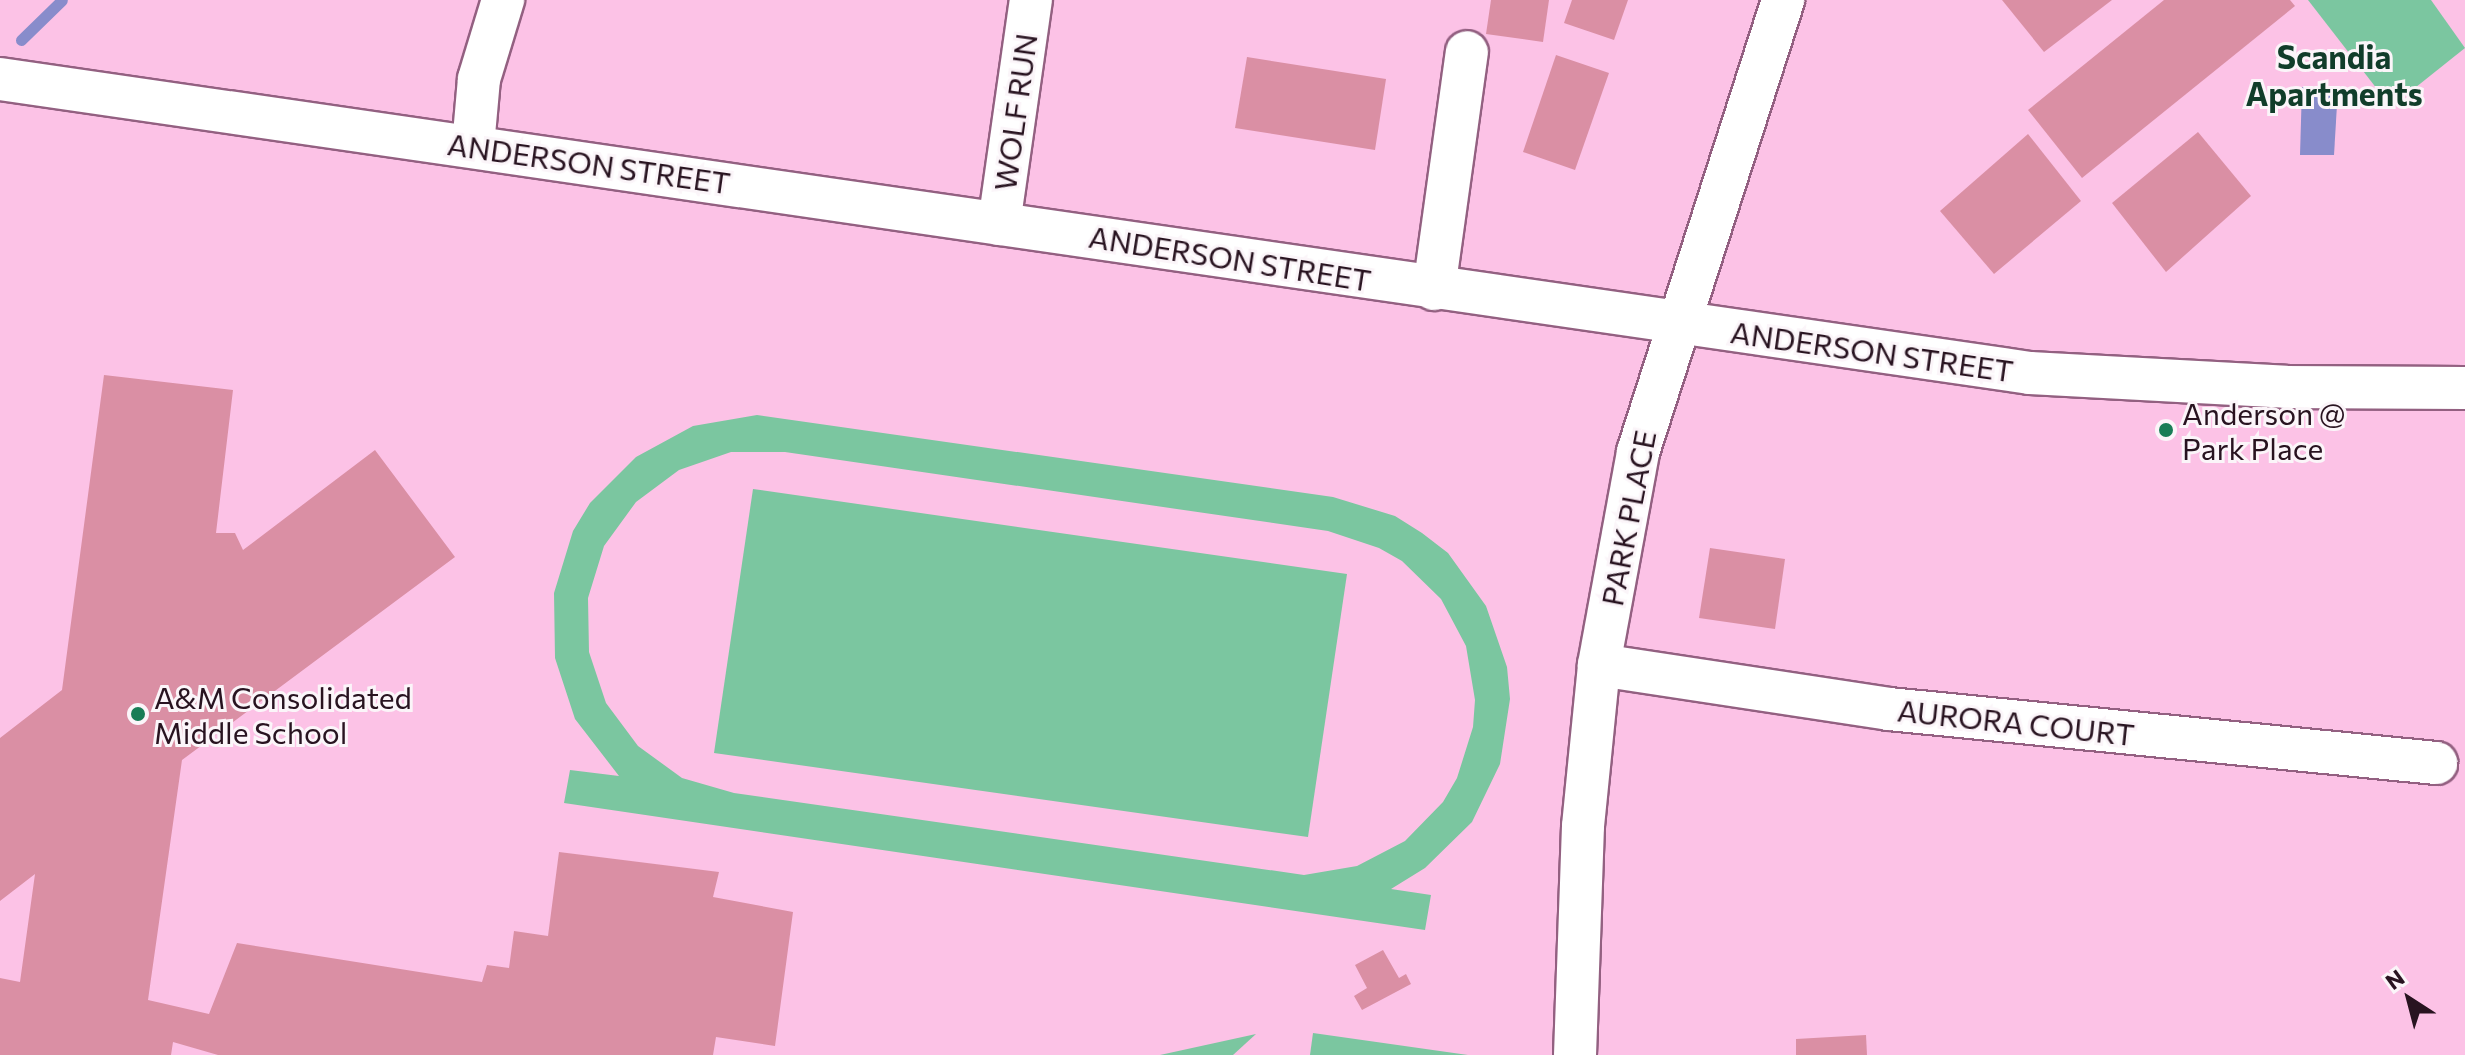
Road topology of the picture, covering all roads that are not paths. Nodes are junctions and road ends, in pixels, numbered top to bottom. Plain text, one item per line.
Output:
1 (503, 0) edge
2 (1031, 0) edge
3 (1783, 0) edge
4 (1467, 52) dead end
5 (0, 79) edge
6 (473, 146) junction
7 (999, 224) junction
8 (1434, 289) junction
9 (1681, 326) junction
10 (2465, 388) edge
11 (1599, 665) junction
12 (2436, 763) dead end
13 (1575, 1055) edge

1 - 6 street
2 - 7 street, WOLF RUN
3 - 9 street, PARK PLACE
4 - 8 street
5 - 6 street, ANDERSON STREET
6 - 7 street, ANDERSON STREET
7 - 8 street, ANDERSON STREET
8 - 9 street, ANDERSON STREET
9 - 10 street, ANDERSON STREET
9 - 11 street, PARK PLACE
11 - 12 street, AURORA COURT
11 - 13 street, PARK PLACE

